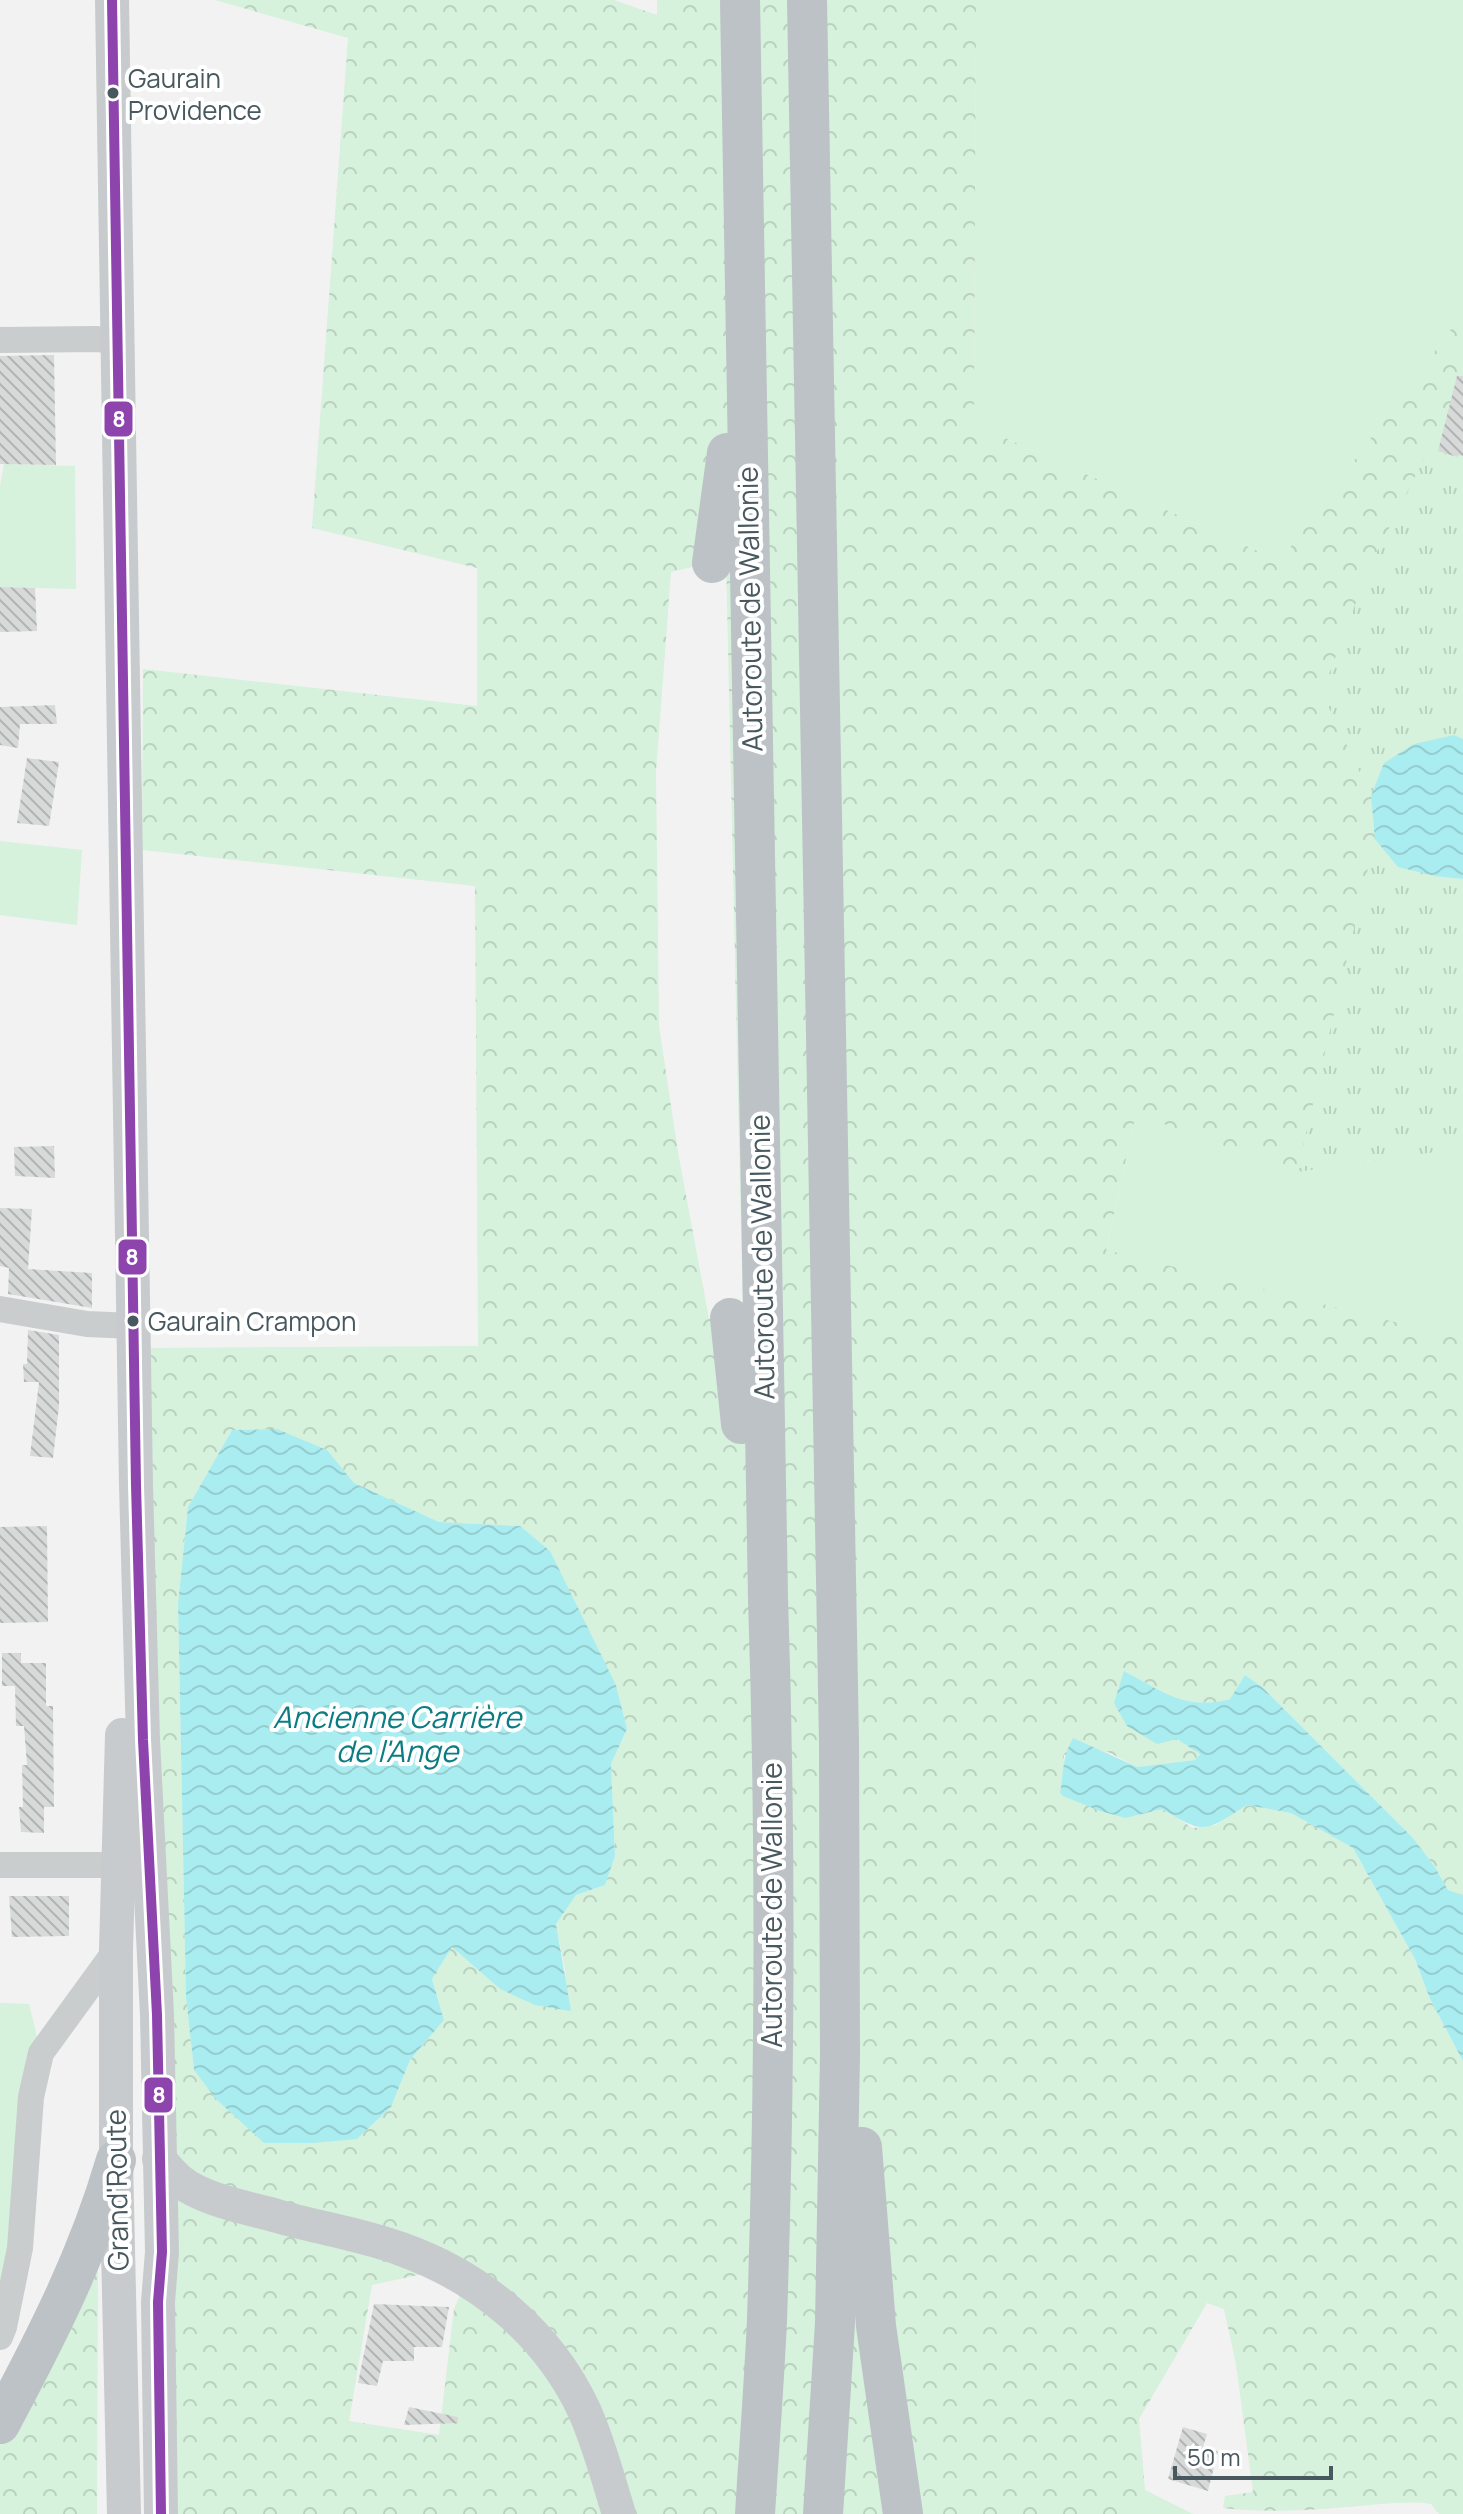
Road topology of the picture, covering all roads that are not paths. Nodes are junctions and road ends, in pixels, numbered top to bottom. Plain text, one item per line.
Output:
1 (90, 0) edge
2 (112, 0) edge
3 (740, 0) edge
4 (807, 0) edge
5 (743, 269) junction
6 (0, 340) edge
7 (107, 341) junction
8 (712, 563) dead end
9 (0, 1309) edge
10 (730, 1318) dead end
11 (123, 1326) junction
12 (768, 1598) junction
13 (0, 1865) edge
14 (133, 1865) junction
15 (116, 1950) junction
16 (840, 2055) junction
17 (159, 2159) junction
18 (116, 2160) junction
19 (204, 2194) junction
20 (161, 2205) junction
21 (118, 2257) junction
22 (0, 2337) edge
23 (0, 2424) edge
24 (161, 2510) edge
25 (124, 2514) edge
26 (619, 2514) edge
27 (755, 2514) edge
28 (823, 2514) edge
29 (903, 2514) edge

1 - 7 main road, Grand'Route
2 - 7 main road, Grand'Route
3 - 5 highway, Autoroute de Wallonie
4 - 16 highway
5 - 8 highway
5 - 12 highway, Autoroute de Wallonie
6 - 7 street
7 - 11 main road, Grand'Route
9 - 11 street
10 - 12 highway
11 - 14 main road, Grand'Route
12 - 27 highway, Autoroute de Wallonie
13 - 14 street
14 - 15 main road, Grand'Route
14 - 17 main road, Grand'Route
15 - 18 main road, Grand'Route
15 - 22 street
16 - 28 highway
16 - 29 highway
17 - 19 main road
17 - 20 main road, Grand'Route
18 - 21 main road, Grand'Route
18 - 23 highway
19 - 20 main road
19 - 26 main road
20 - 21 main road
20 - 24 main road, Grand'Route
21 - 25 main road, Grand'Route

